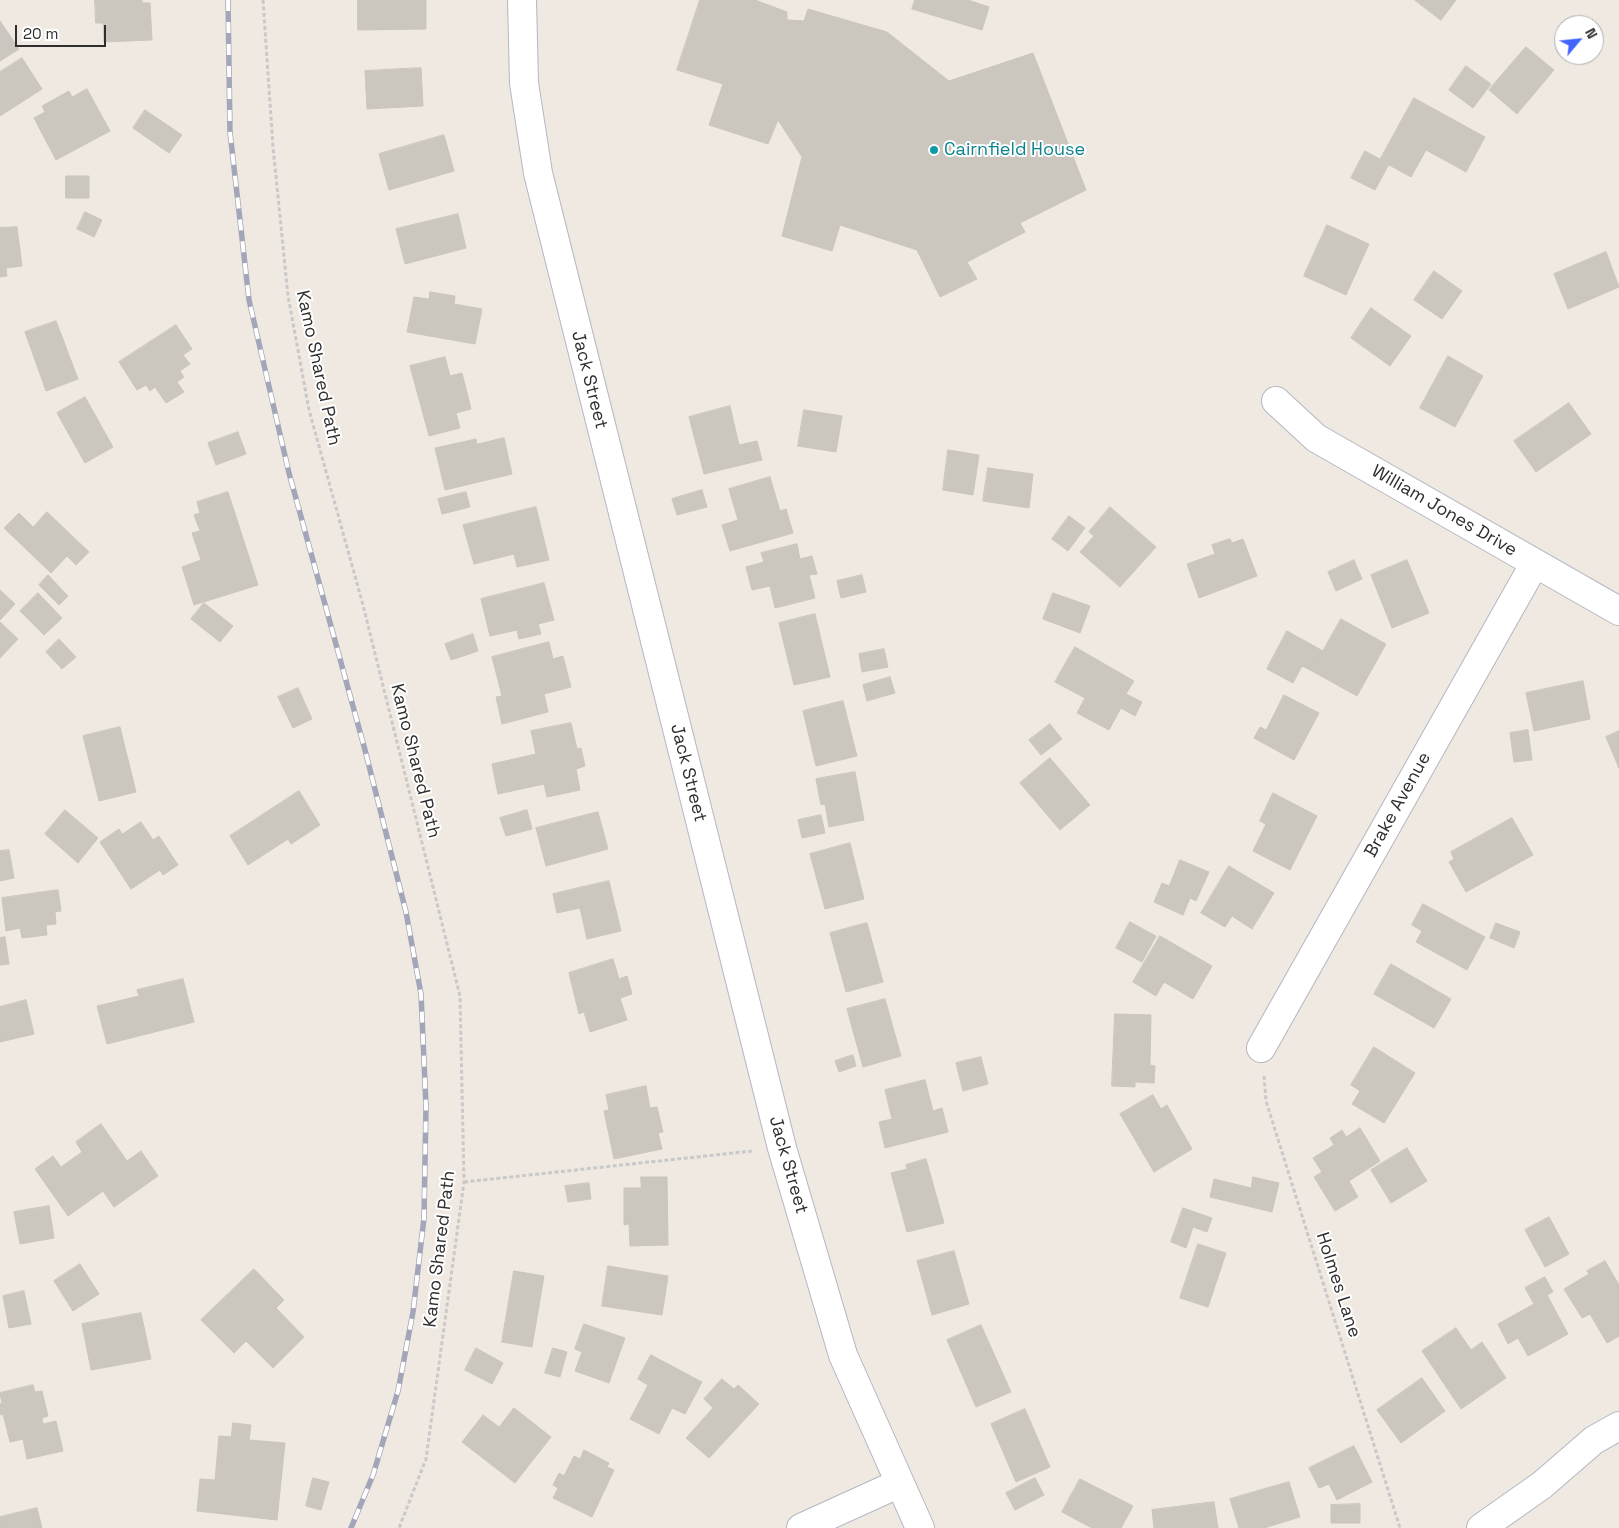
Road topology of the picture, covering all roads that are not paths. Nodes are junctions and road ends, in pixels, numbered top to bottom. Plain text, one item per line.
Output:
1 (522, 0) edge
2 (1276, 401) dead end
3 (1535, 563) junction
4 (1619, 611) edge
5 (1261, 1048) road end
6 (1619, 1426) edge
7 (900, 1483) junction
8 (801, 1528) edge
9 (920, 1528) edge
10 (1481, 1528) edge

1 - 7 street, Jack Street
2 - 3 street, William Jones Drive
3 - 4 street, William Jones Drive
3 - 5 street, Brake Avenue
6 - 10 street
7 - 8 street
7 - 9 street, Jack Street

